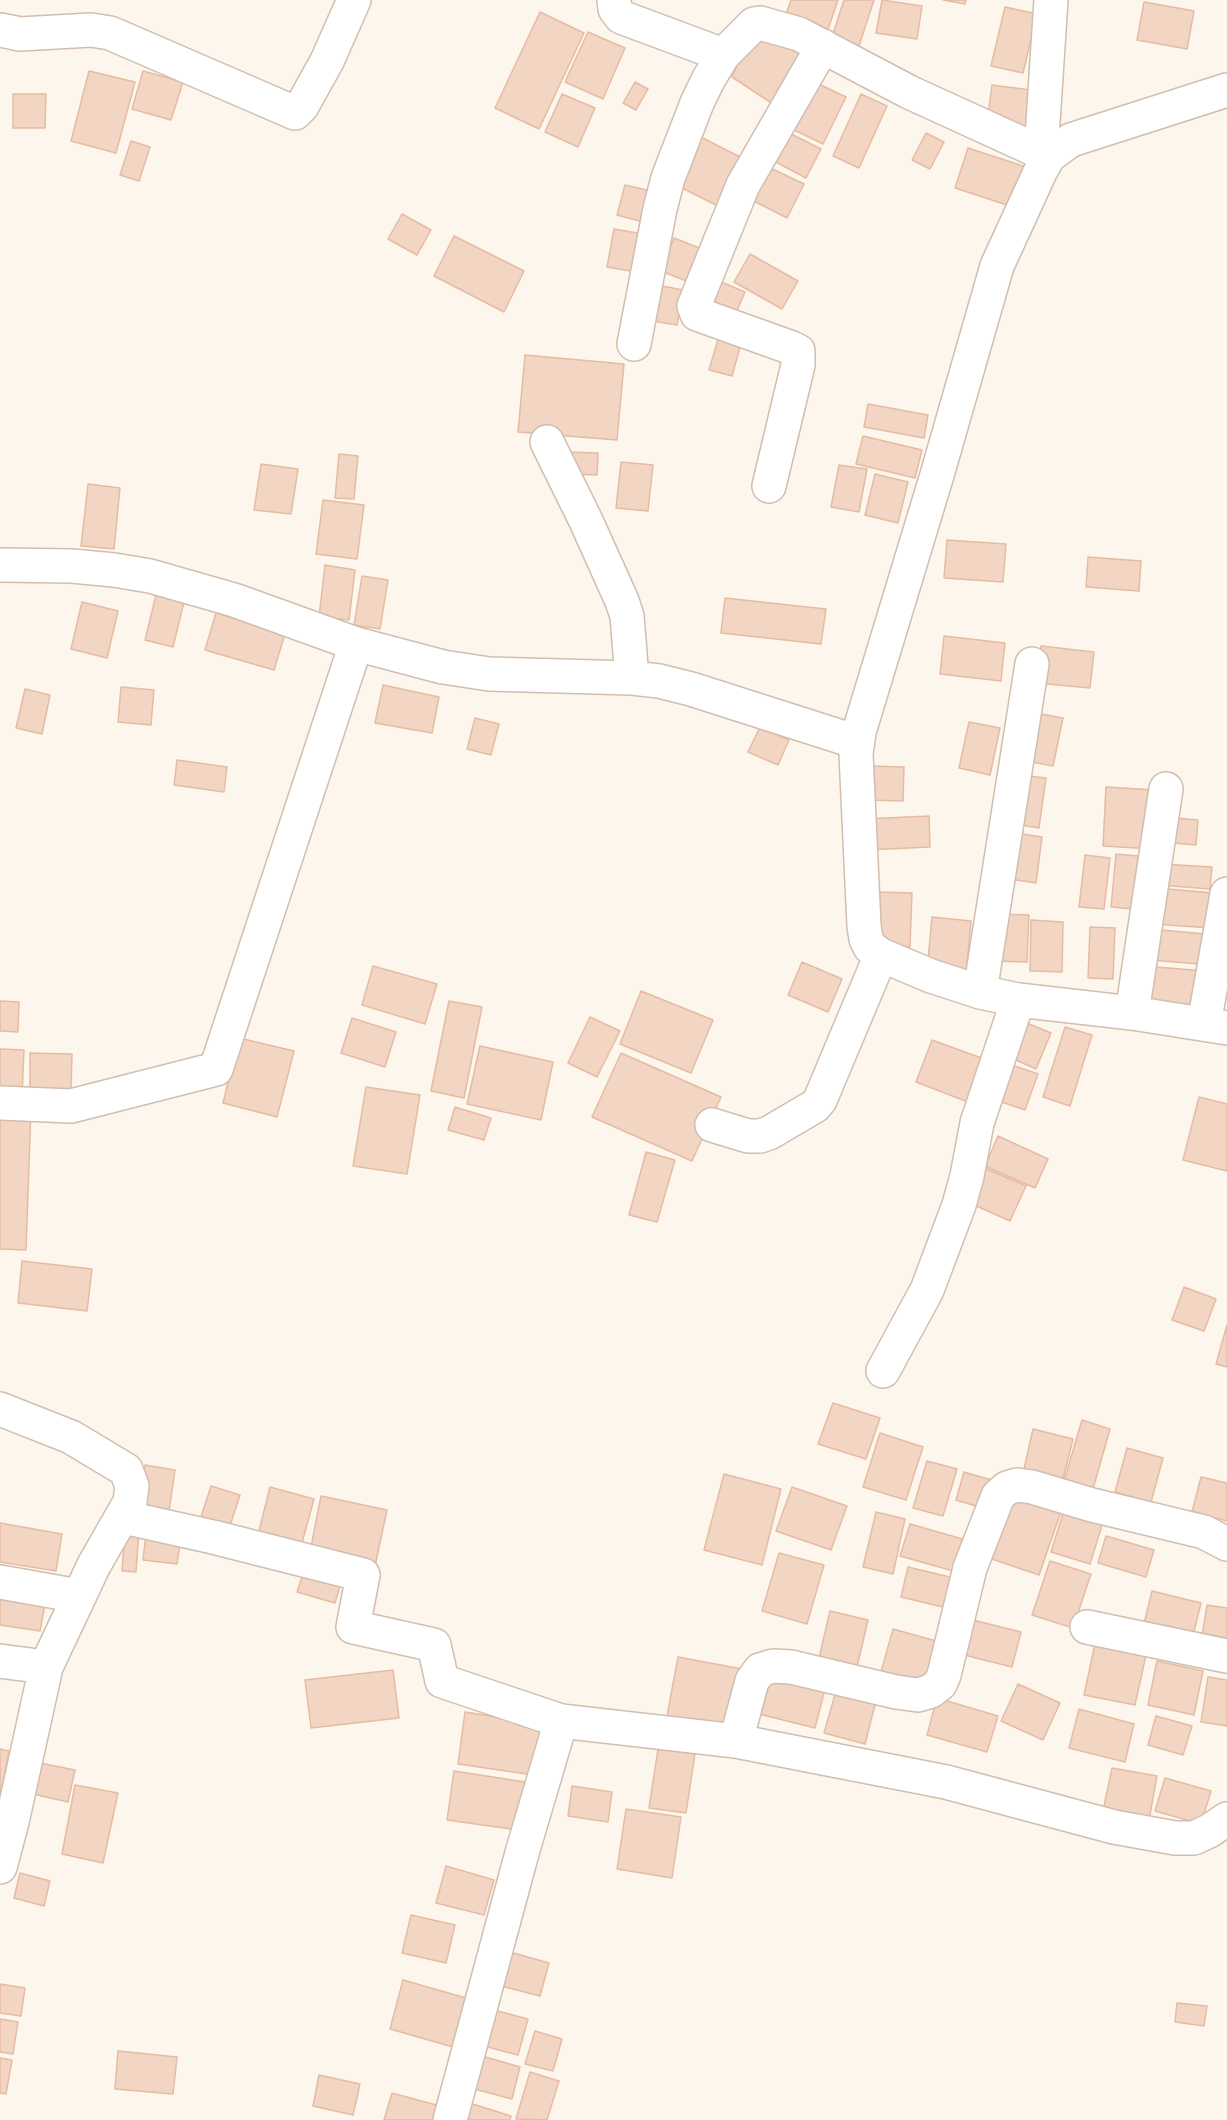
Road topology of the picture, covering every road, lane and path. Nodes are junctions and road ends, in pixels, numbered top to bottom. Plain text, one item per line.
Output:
1 (354, 0) edge
2 (614, 0) edge
3 (1051, 0) edge
4 (0, 30) edge
5 (823, 46) junction
6 (723, 55) junction
7 (1227, 90) edge
8 (1045, 154) junction
9 (634, 344) dead end
10 (547, 442) dead end
11 (769, 486) dead end
12 (0, 565) edge
13 (356, 644) junction
14 (1032, 664) dead end
15 (632, 678) junction
16 (857, 742) junction
17 (1166, 789) dead end
18 (1227, 894) edge
19 (881, 955) junction
20 (980, 992) junction
21 (1018, 1000) junction
22 (1132, 1013) junction
23 (1216, 1026) edge
24 (0, 1103) edge
25 (712, 1125) dead end
26 (883, 1371) dead end
27 (0, 1409) edge
28 (123, 1517) junction
29 (1227, 1544) edge
30 (0, 1582) edge
31 (79, 1596) junction
32 (1087, 1627) dead end
33 (1227, 1656) edge
34 (0, 1661) edge
35 (46, 1667) junction
36 (561, 1721) junction
37 (736, 1741) junction
38 (1227, 1819) edge
39 (0, 1868) edge
40 (450, 2120) edge

1 - 4 street
2 - 6 street
3 - 8 street
5 - 6 street
5 - 8 street
5 - 11 street
6 - 9 street
7 - 8 street
8 - 16 street
10 - 15 street
12 - 13 street
13 - 15 street
13 - 24 street
14 - 20 street
15 - 16 street
16 - 19 street
17 - 22 street
18 - 23 street
19 - 20 street
19 - 25 street
20 - 21 street
21 - 22 street
21 - 26 street
22 - 23 street
27 - 28 street
28 - 31 street
28 - 36 street
29 - 37 street
30 - 31 street
31 - 35 street
32 - 33 street
34 - 35 street
35 - 39 street
36 - 37 street
36 - 40 street
37 - 38 street

